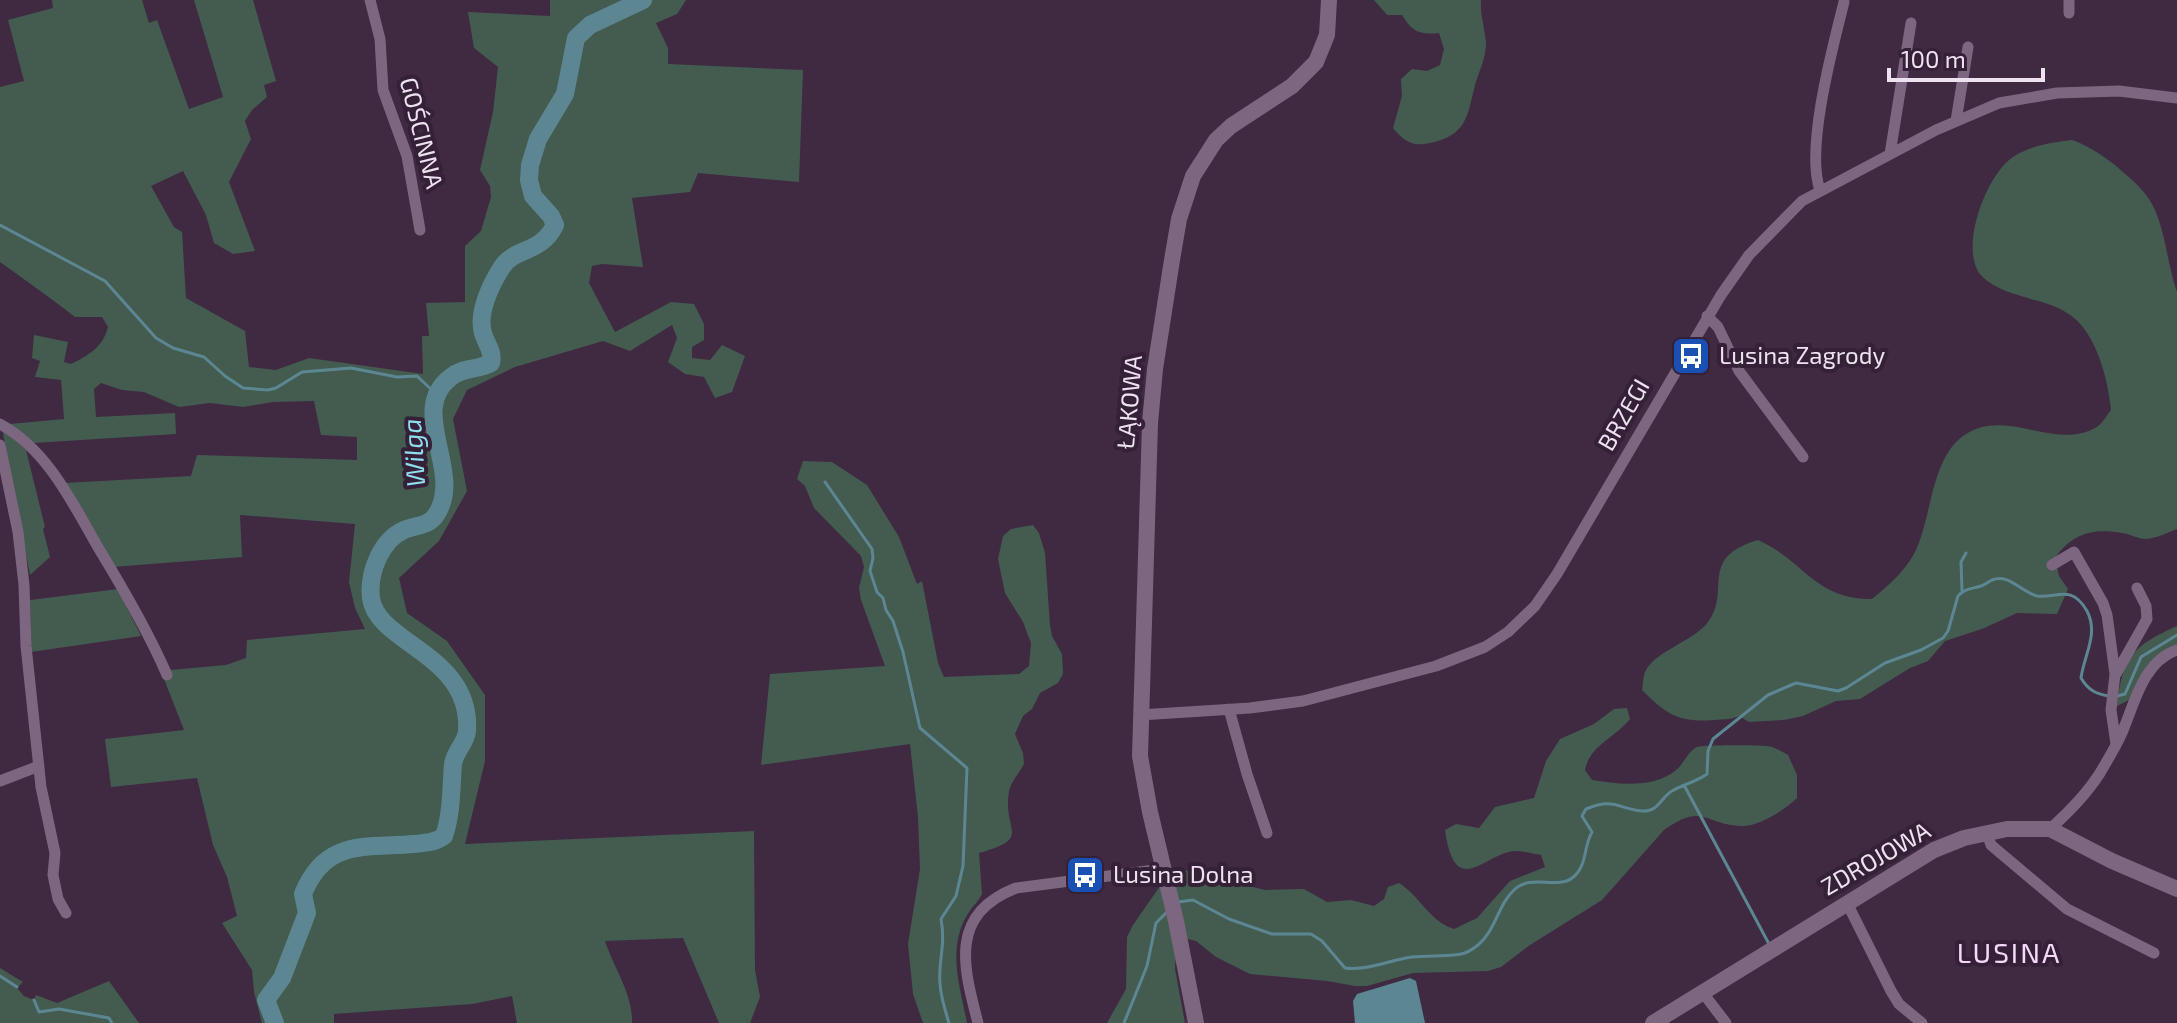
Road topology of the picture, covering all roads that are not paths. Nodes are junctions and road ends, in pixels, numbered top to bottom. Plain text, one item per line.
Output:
1 (370, 0) edge
2 (1329, 0) edge
3 (1844, 2) edge
4 (1911, 23) dead end
5 (1968, 47) dead end
6 (2177, 98) edge
7 (1956, 121) junction
8 (1890, 154) junction
9 (1820, 190) junction
10 (420, 230) dead end
11 (1707, 316) junction
12 (0, 424) edge
13 (0, 445) edge
14 (1803, 457) dead end
15 (2052, 565) dead end
16 (2137, 588) dead end
17 (2177, 650) edge
18 (167, 675) dead end
19 (2113, 690) junction
20 (1229, 709) junction
21 (1140, 715) junction
22 (2116, 744) junction
23 (39, 766) junction
24 (0, 781) edge
25 (2050, 829) junction
26 (1267, 833) dead end
27 (1987, 833) junction
28 (1162, 869) junction
29 (2177, 889) edge
30 (1847, 903) junction
31 (66, 913) dead end
32 (2154, 953) dead end
33 (1703, 993) junction
34 (978, 1023) edge
35 (1196, 1023) edge
36 (1653, 1023) edge
37 (1726, 1023) edge
38 (1922, 1023) edge

1 - 10 street, GOŚCINNA
2 - 21 street, ŁĄKOWA
3 - 9 street
4 - 8 street
5 - 7 street
6 - 7 street, BRZEGI
7 - 8 street, BRZEGI
8 - 9 street, BRZEGI
9 - 11 street, BRZEGI
11 - 14 street
11 - 20 street, BRZEGI
12 - 18 street
13 - 23 street
15 - 19 street
16 - 19 street
17 - 22 street
19 - 22 street
20 - 21 street, BRZEGI
20 - 26 street
21 - 28 street, ŁĄKOWA
22 - 25 street
23 - 24 street
23 - 31 street
25 - 27 street, ZDROJOWA
25 - 29 street, ZDROJOWA
27 - 30 street, ZDROJOWA
27 - 32 street
28 - 34 street
28 - 35 street
30 - 33 street, ZDROJOWA
30 - 38 street
33 - 36 street, ZDROJOWA
33 - 37 street

